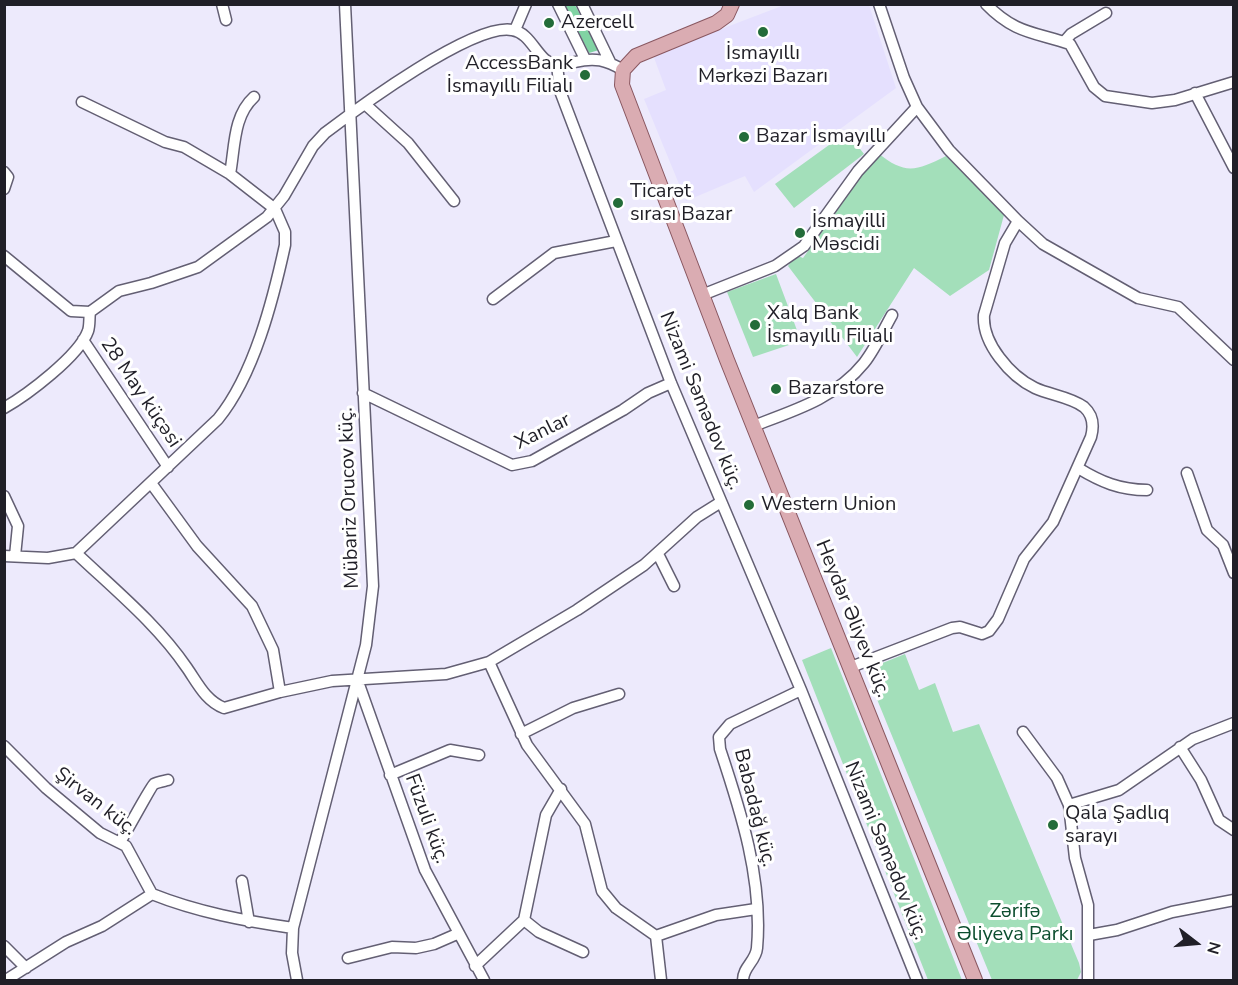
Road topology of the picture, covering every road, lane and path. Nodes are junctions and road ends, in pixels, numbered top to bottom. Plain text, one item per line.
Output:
1 (222, 4) edge
2 (345, 4) edge
3 (526, 4) edge
4 (558, 4) edge
5 (582, 4) edge
6 (879, 4) edge
7 (986, 4) edge
8 (731, 7) edge
9 (1106, 14) dead end
10 (226, 20) dead end
11 (515, 30) junction
12 (1064, 42) junction
13 (585, 59) junction
14 (610, 62) junction
15 (557, 65) junction
16 (623, 70) junction
17 (1233, 81) edge
18 (1195, 93) junction
19 (254, 96) dead end
20 (82, 102) dead end
21 (366, 105) junction
22 (917, 107) junction
23 (349, 117) junction
24 (1233, 168) edge
25 (4, 172) edge
26 (230, 174) junction
27 (4, 189) edge
28 (454, 201) dead end
29 (275, 209) junction
30 (1018, 221) junction
31 (616, 241) junction
32 (4, 256) edge
33 (702, 295) junction
34 (493, 299) dead end
35 (90, 312) junction
36 (892, 315) dead end
37 (83, 340) junction
38 (1233, 360) edge
39 (671, 383) junction
40 (363, 393) junction
41 (4, 408) edge
42 (753, 426) junction
43 (168, 467) junction
44 (1078, 468) junction
45 (1187, 473) dead end
46 (151, 483) junction
47 (1147, 490) dead end
48 (4, 496) edge
49 (721, 502) junction
50 (75, 553) junction
51 (658, 554) junction
52 (10, 556) edge
53 (1233, 573) edge
54 (674, 586) dead end
55 (489, 662) junction
56 (851, 667) junction
57 (357, 679) junction
58 (801, 690) junction
59 (280, 692) junction
60 (620, 694) dead end
61 (1233, 723) edge
62 (1023, 732) dead end
63 (521, 734) junction
64 (4, 746) edge
65 (1180, 747) junction
66 (479, 754) dead end
67 (390, 775) junction
68 (168, 780) dead end
69 (561, 789) junction
70 (1069, 805) junction
71 (1233, 830) edge
72 (120, 842) junction
73 (242, 881) dead end
74 (152, 894) junction
75 (1233, 900) edge
76 (756, 909) junction
77 (524, 920) junction
78 (249, 922) junction
79 (293, 928) junction
80 (457, 934) junction
81 (1089, 935) junction
82 (656, 936) junction
83 (4, 946) edge
84 (583, 952) dead end
85 (348, 958) dead end
86 (475, 966) junction
87 (26, 968) junction
88 (6, 981) edge
89 (297, 981) edge
90 (484, 981) edge
91 (661, 981) edge
92 (743, 981) edge
93 (917, 981) edge
94 (975, 981) edge
95 (1088, 981) edge

1 - 10 street
2 - 23 street, Mübariz Orucov küç.
3 - 11 street
4 - 13 street
5 - 14 street
6 - 22 street
7 - 12 street
8 - 16 main road
9 - 12 street
11 - 15 street
11 - 21 street
12 - 18 street
13 - 14 street
13 - 15 street
14 - 16 street
15 - 31 street, Nizami Səmədov küç.
16 - 33 main road, Heydər Əliyev küç.
17 - 18 street
18 - 24 street
19 - 26 street
20 - 26 street
21 - 23 street
21 - 28 street
22 - 30 street
22 - 33 street
23 - 29 street
23 - 40 street, Mübariz Orucov küç.
25 - 27 street
26 - 29 street
29 - 35 street
29 - 43 street
30 - 38 street
30 - 44 street
31 - 34 street
31 - 39 street, Nizami Səmədov küç.
32 - 35 street
33 - 42 main road, Heydər Əliyev küç.
35 - 37 street
36 - 42 street
37 - 41 street
37 - 43 street, 28 May küçəsi
39 - 40 street, Xanlar
39 - 49 street, Nizami Səmədov küç.
40 - 57 street, Mübariz Orucov küç.
42 - 56 main road, Heydər Əliyev küç.
43 - 46 street
44 - 47 street
44 - 56 street
45 - 53 street
46 - 50 street
46 - 59 street
48 - 52 street
49 - 51 street
49 - 58 street, Nizami Səmədov küç.
50 - 52 street
50 - 59 street
51 - 54 street
51 - 55 street
55 - 57 street
55 - 63 street
56 - 94 main road, Heydər Əliyev küç.
57 - 59 street
57 - 67 street, Füzuli küç.
57 - 79 street, Mübariz Orucov küç.
58 - 76 street, Babadağ küç.
58 - 93 street, Nizami Səmədov küç.
60 - 63 street
61 - 65 street
62 - 70 street
63 - 69 street
64 - 72 street, Şirvan küç.
65 - 70 street
65 - 71 street
66 - 67 street
67 - 80 street, Füzuli küç.
68 - 72 street
69 - 77 street
69 - 82 street
70 - 81 street
72 - 74 street, Şirvan küç.
73 - 78 street
74 - 78 street
74 - 87 street
75 - 81 street
76 - 82 street
76 - 92 street, Babadağ küç.
77 - 84 street
77 - 86 street
78 - 79 street
79 - 89 street, Mübariz Orucov küç.
80 - 85 street
80 - 86 street, Füzuli küç.
81 - 95 street
82 - 91 street
83 - 87 street
86 - 90 street, Füzuli küç.
87 - 88 street

